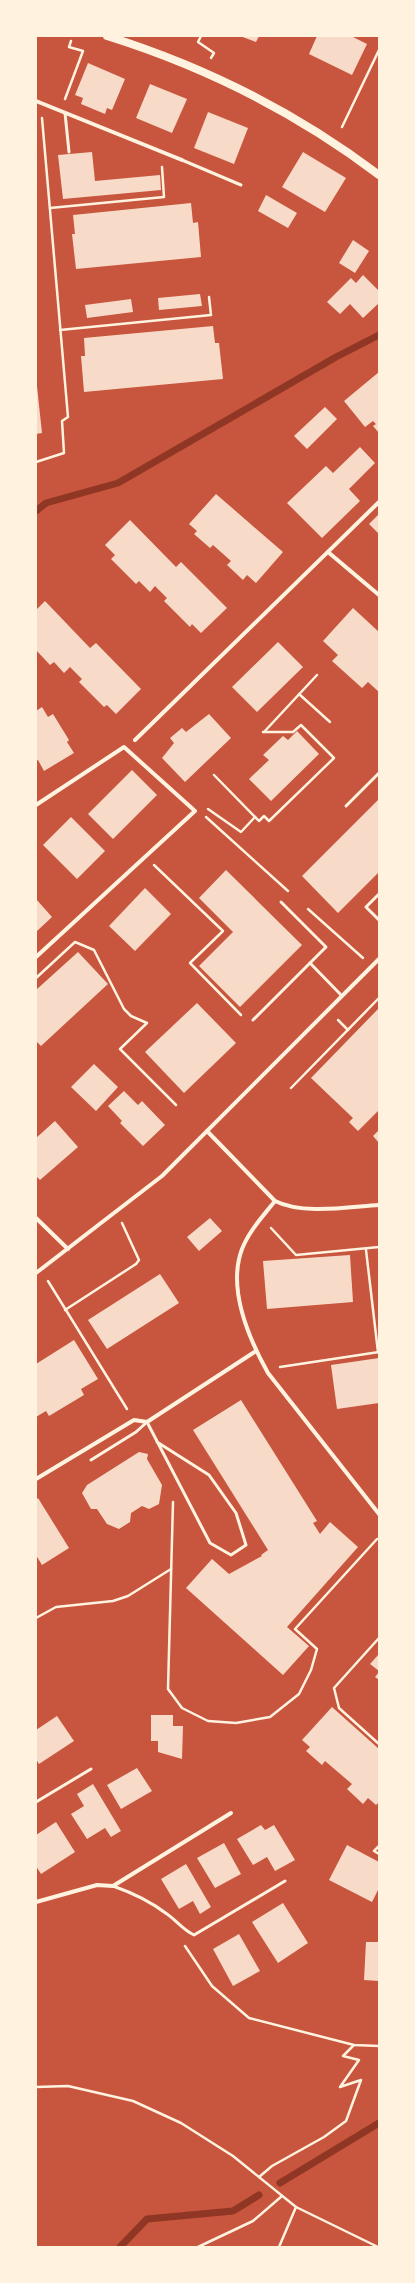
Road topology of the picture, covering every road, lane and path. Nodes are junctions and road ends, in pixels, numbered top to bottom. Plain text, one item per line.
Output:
1 (107, 36) edge
2 (201, 36) edge
3 (71, 41) dead end
4 (379, 50) edge
5 (211, 58) dead end
6 (36, 101) edge
7 (62, 105) dead end
8 (42, 113) dead end
9 (66, 113) junction
10 (342, 127) dead end
11 (69, 152) dead end
12 (162, 160) dead end
13 (182, 160) joint
14 (379, 175) edge
15 (242, 185) dead end
16 (50, 208) junction
17 (209, 297) dead end
18 (60, 330) junction
19 (36, 462) edge
20 (379, 502) edge
21 (328, 552) junction
22 (379, 595) edge
23 (317, 675) dead end
24 (299, 694) junction
25 (330, 722) dead end
26 (135, 740) dead end
27 (379, 773) edge
28 (214, 775) dead end
29 (36, 805) edge
30 (346, 806) dead end
31 (193, 810) junction
32 (255, 817) junction
33 (145, 857) junction
34 (379, 894) edge
35 (294, 896) dead end
36 (281, 902) dead end
37 (306, 907) dead end
38 (379, 920) edge
39 (36, 957) edge
40 (364, 959) dead end
41 (379, 959) edge
42 (310, 963) junction
43 (36, 978) edge
44 (342, 996) junction
45 (379, 998) edge
46 (253, 1020) joint
47 (338, 1020) dead end
48 (348, 1030) junction
49 (291, 1088) dead end
50 (176, 1106) dead end
51 (207, 1131) junction
52 (275, 1201) junction
53 (379, 1205) edge
54 (36, 1218) edge
55 (122, 1223) dead end
56 (271, 1228) dead end
57 (379, 1248) edge
58 (68, 1249) junction
59 (366, 1250) junction
60 (36, 1272) edge
61 (48, 1281) dead end
62 (65, 1310) junction
63 (256, 1351) junction
64 (378, 1352) edge
65 (275, 1368) dead end
66 (134, 1420) junction
67 (147, 1422) junction
68 (157, 1442) junction
69 (91, 1460) dead end
70 (174, 1475) junction
71 (36, 1479) edge
72 (379, 1514) edge
73 (377, 1539) dead end
74 (171, 1569) junction
75 (36, 1618) edge
76 (379, 1638) edge
77 (379, 1744) edge
78 (91, 1769) dead end
79 (36, 1802) edge
80 (231, 1813) dead end
81 (379, 1846) edge
82 (379, 1854) edge
83 (285, 1881) dead end
84 (113, 1886) junction
85 (36, 1902) edge
86 (184, 1944) dead end
87 (354, 2045) junction
88 (379, 2046) edge
89 (36, 2087) edge
90 (258, 2177) junction
91 (282, 2196) junction
92 (296, 2207) junction
93 (198, 2247) edge
94 (279, 2247) edge
95 (378, 2247) edge

1 - 14 main road
2 - 5 path
3 - 7 path
4 - 10 path
6 - 9 street
8 - 16 path
9 - 11 lane
9 - 13 street
12 - 16 path
13 - 15 lane
16 - 18 path
17 - 18 path
18 - 19 path
20 - 21 street
21 - 22 street
21 - 26 street
23 - 24 path
24 - 25 path
24 - 32 path
27 - 30 lane
28 - 32 path
29 - 31 street
31 - 32 path
31 - 33 street
31 - 35 path
33 - 39 street
33 - 46 path
34 - 38 lane
36 - 42 lane
37 - 40 path
41 - 44 street
42 - 44 lane
42 - 46 lane
43 - 50 path
44 - 51 street
45 - 48 path
47 - 48 path
48 - 49 path
51 - 52 street
51 - 58 street
52 - 53 street
52 - 63 street
54 - 58 street
55 - 62 path
56 - 59 path
57 - 59 path
58 - 60 street
59 - 64 path
61 - 62 path
62 - 66 path
63 - 67 street
63 - 72 street
64 - 65 path
66 - 67 street
66 - 71 street
67 - 68 lane
67 - 69 lane
68 - 70 lane
68 - 70 lane
70 - 74 path
73 - 74 path
74 - 75 path
76 - 77 path
78 - 79 lane
80 - 84 street
81 - 82 path
83 - 84 lane
84 - 85 street
86 - 87 path
87 - 88 path
87 - 90 path
89 - 90 path
90 - 91 path
91 - 92 path
91 - 93 path
92 - 94 path
92 - 95 path

